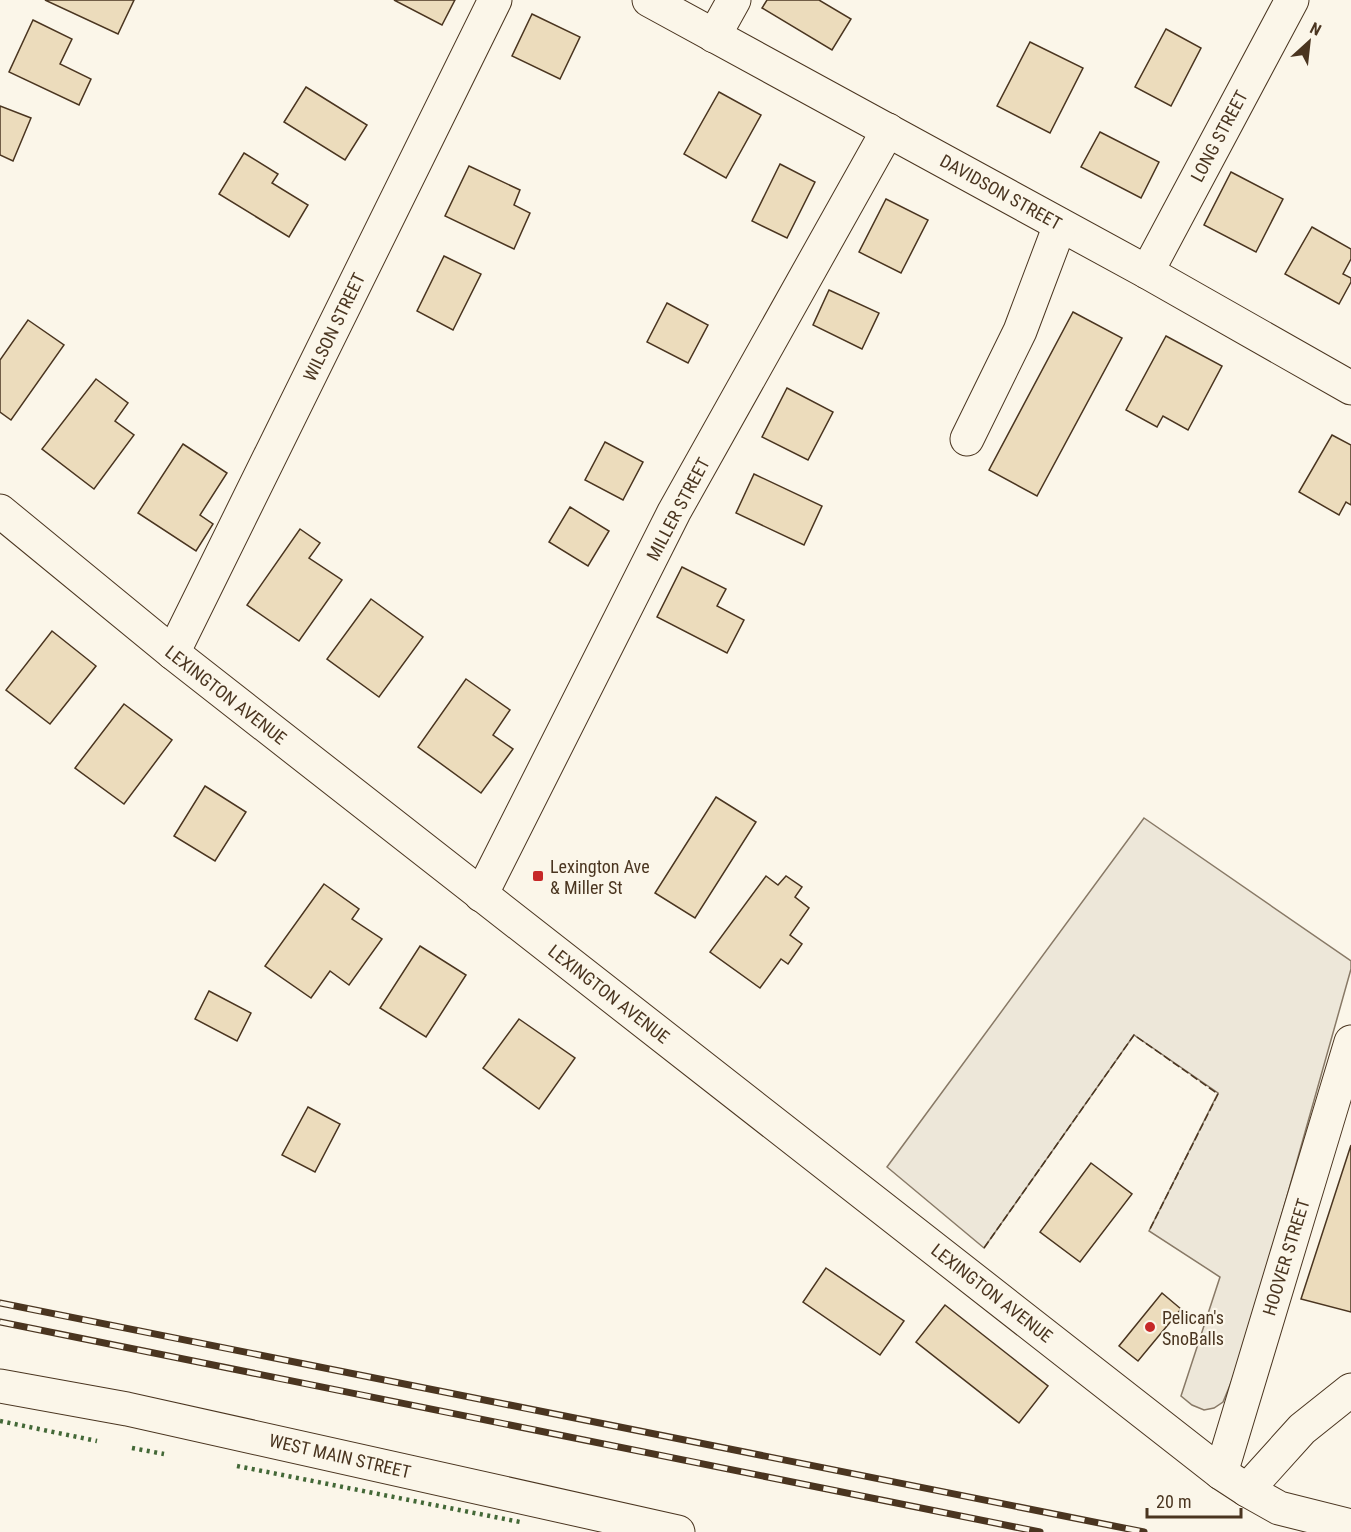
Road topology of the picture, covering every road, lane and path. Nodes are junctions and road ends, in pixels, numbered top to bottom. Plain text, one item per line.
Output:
1 (495, 0) edge
2 (649, 0) edge
3 (734, 0) edge
4 (1292, 0) edge
5 (714, 36) junction
6 (888, 130) junction
7 (1060, 225) junction
8 (1147, 272) junction
9 (1351, 388) edge
10 (967, 440) dead end
11 (0, 511) edge
12 (173, 653) junction
13 (481, 895) junction
14 (1351, 1042) edge
15 (0, 1386) edge
16 (1351, 1390) edge
17 (1234, 1481) junction
18 (1351, 1526) edge
19 (626, 1528) edge
20 (678, 1532) edge

1 - 12 street, WILSON STREET
2 - 5 street, DAVIDSON STREET
3 - 5 street
4 - 8 street, LONG STREET
5 - 6 street, DAVIDSON STREET
6 - 7 street, DAVIDSON STREET
6 - 13 street, MILLER STREET
7 - 8 street, DAVIDSON STREET
7 - 10 street
8 - 9 street, DAVIDSON STREET
11 - 12 street, LEXINGTON AVENUE
12 - 13 street, LEXINGTON AVENUE
13 - 17 street, LEXINGTON AVENUE
14 - 17 street, HOOVER STREET
15 - 19 street, WEST MAIN STREET
16 - 17 street
17 - 18 street
19 - 20 street, WEST MAIN STREET

